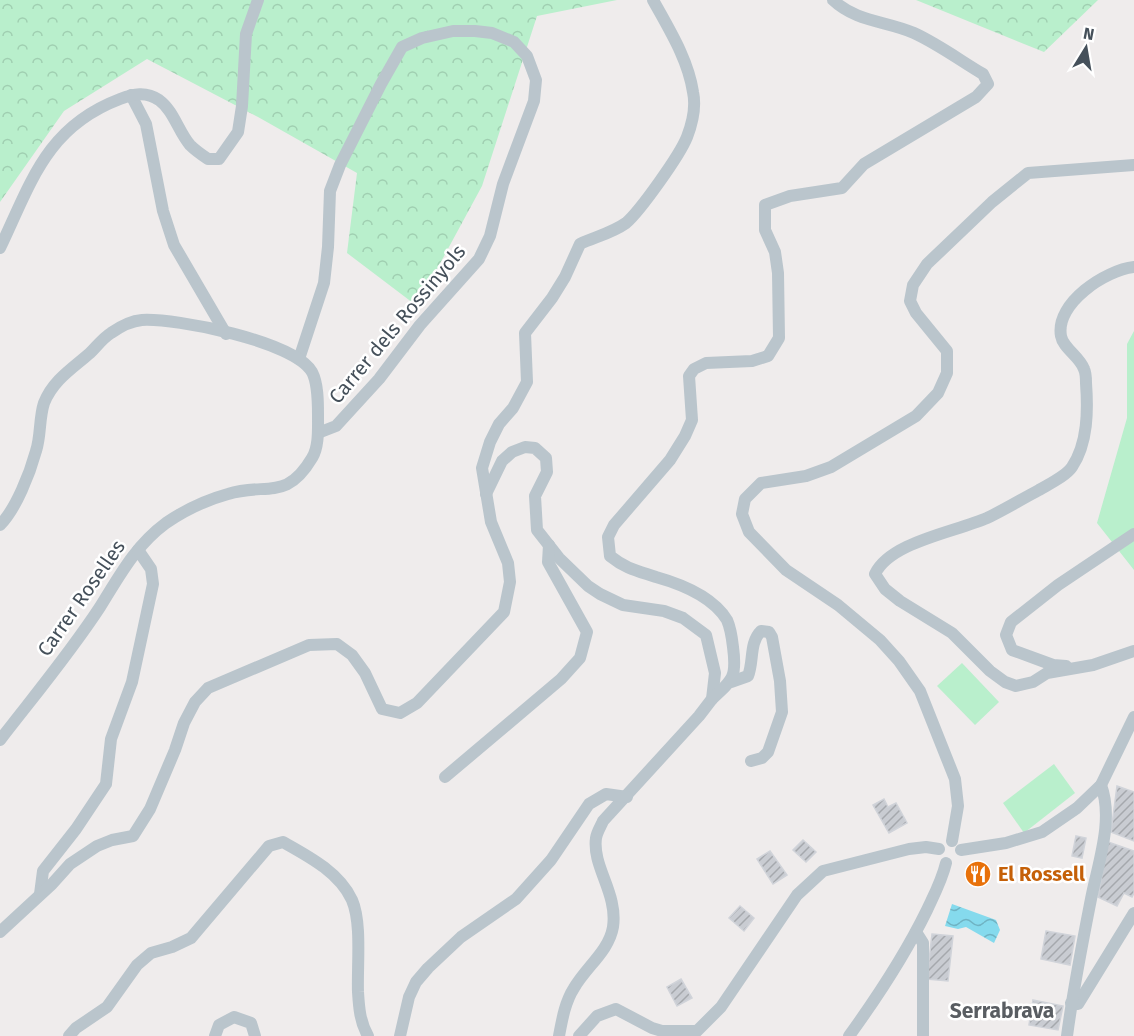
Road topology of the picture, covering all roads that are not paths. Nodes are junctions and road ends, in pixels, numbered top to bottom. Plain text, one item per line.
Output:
1 (258, 0) edge
2 (653, 0) edge
3 (833, 0) edge
4 (130, 95) junction
5 (1134, 165) edge
6 (0, 248) edge
7 (1134, 267) edge
8 (226, 334) junction
9 (299, 359) junction
10 (318, 433) junction
11 (486, 495) junction
12 (0, 525) edge
13 (1134, 534) edge
14 (549, 546) junction
15 (138, 550) junction
16 (1134, 651) edge
17 (1080, 667) junction
18 (731, 682) junction
19 (712, 699) junction
20 (1134, 717) edge
21 (0, 740) edge
22 (751, 761) dead end
23 (445, 777) dead end
24 (1101, 785) junction
25 (627, 797) junction
26 (956, 846) junction
27 (939, 849) junction
28 (946, 863) junction
29 (40, 894) junction
30 (1134, 913) edge
31 (0, 932) edge
32 (916, 932) junction
33 (1071, 1003) junction
34 (69, 1036) edge
35 (215, 1036) edge
36 (255, 1036) edge
37 (368, 1036) edge
38 (400, 1036) edge
39 (559, 1036) edge
40 (579, 1036) edge
41 (849, 1036) edge
42 (923, 1036) edge
43 (1067, 1036) edge

1 - 4 street
2 - 11 street
3 - 18 street
4 - 6 street
4 - 8 street
5 - 26 street
7 - 17 street
8 - 9 street
8 - 12 street
9 - 10 street, Carrer Roselles
9 - 10 street, Carrer dels Rossinyols
10 - 15 street, Carrer Roselles
11 - 14 street
11 - 29 street
13 - 17 street
14 - 19 street
14 - 23 street
15 - 21 street, Carrer Roselles
15 - 29 street
16 - 17 street
18 - 19 street
18 - 22 street
19 - 25 street
20 - 24 street
24 - 26 street
24 - 33 street
25 - 38 street
25 - 39 street
26 - 27 street
26 - 28 street
27 - 28 street
27 - 40 street
28 - 32 street
29 - 31 street
30 - 33 street
32 - 41 street
32 - 42 street
33 - 43 street
34 - 37 street
35 - 36 street

